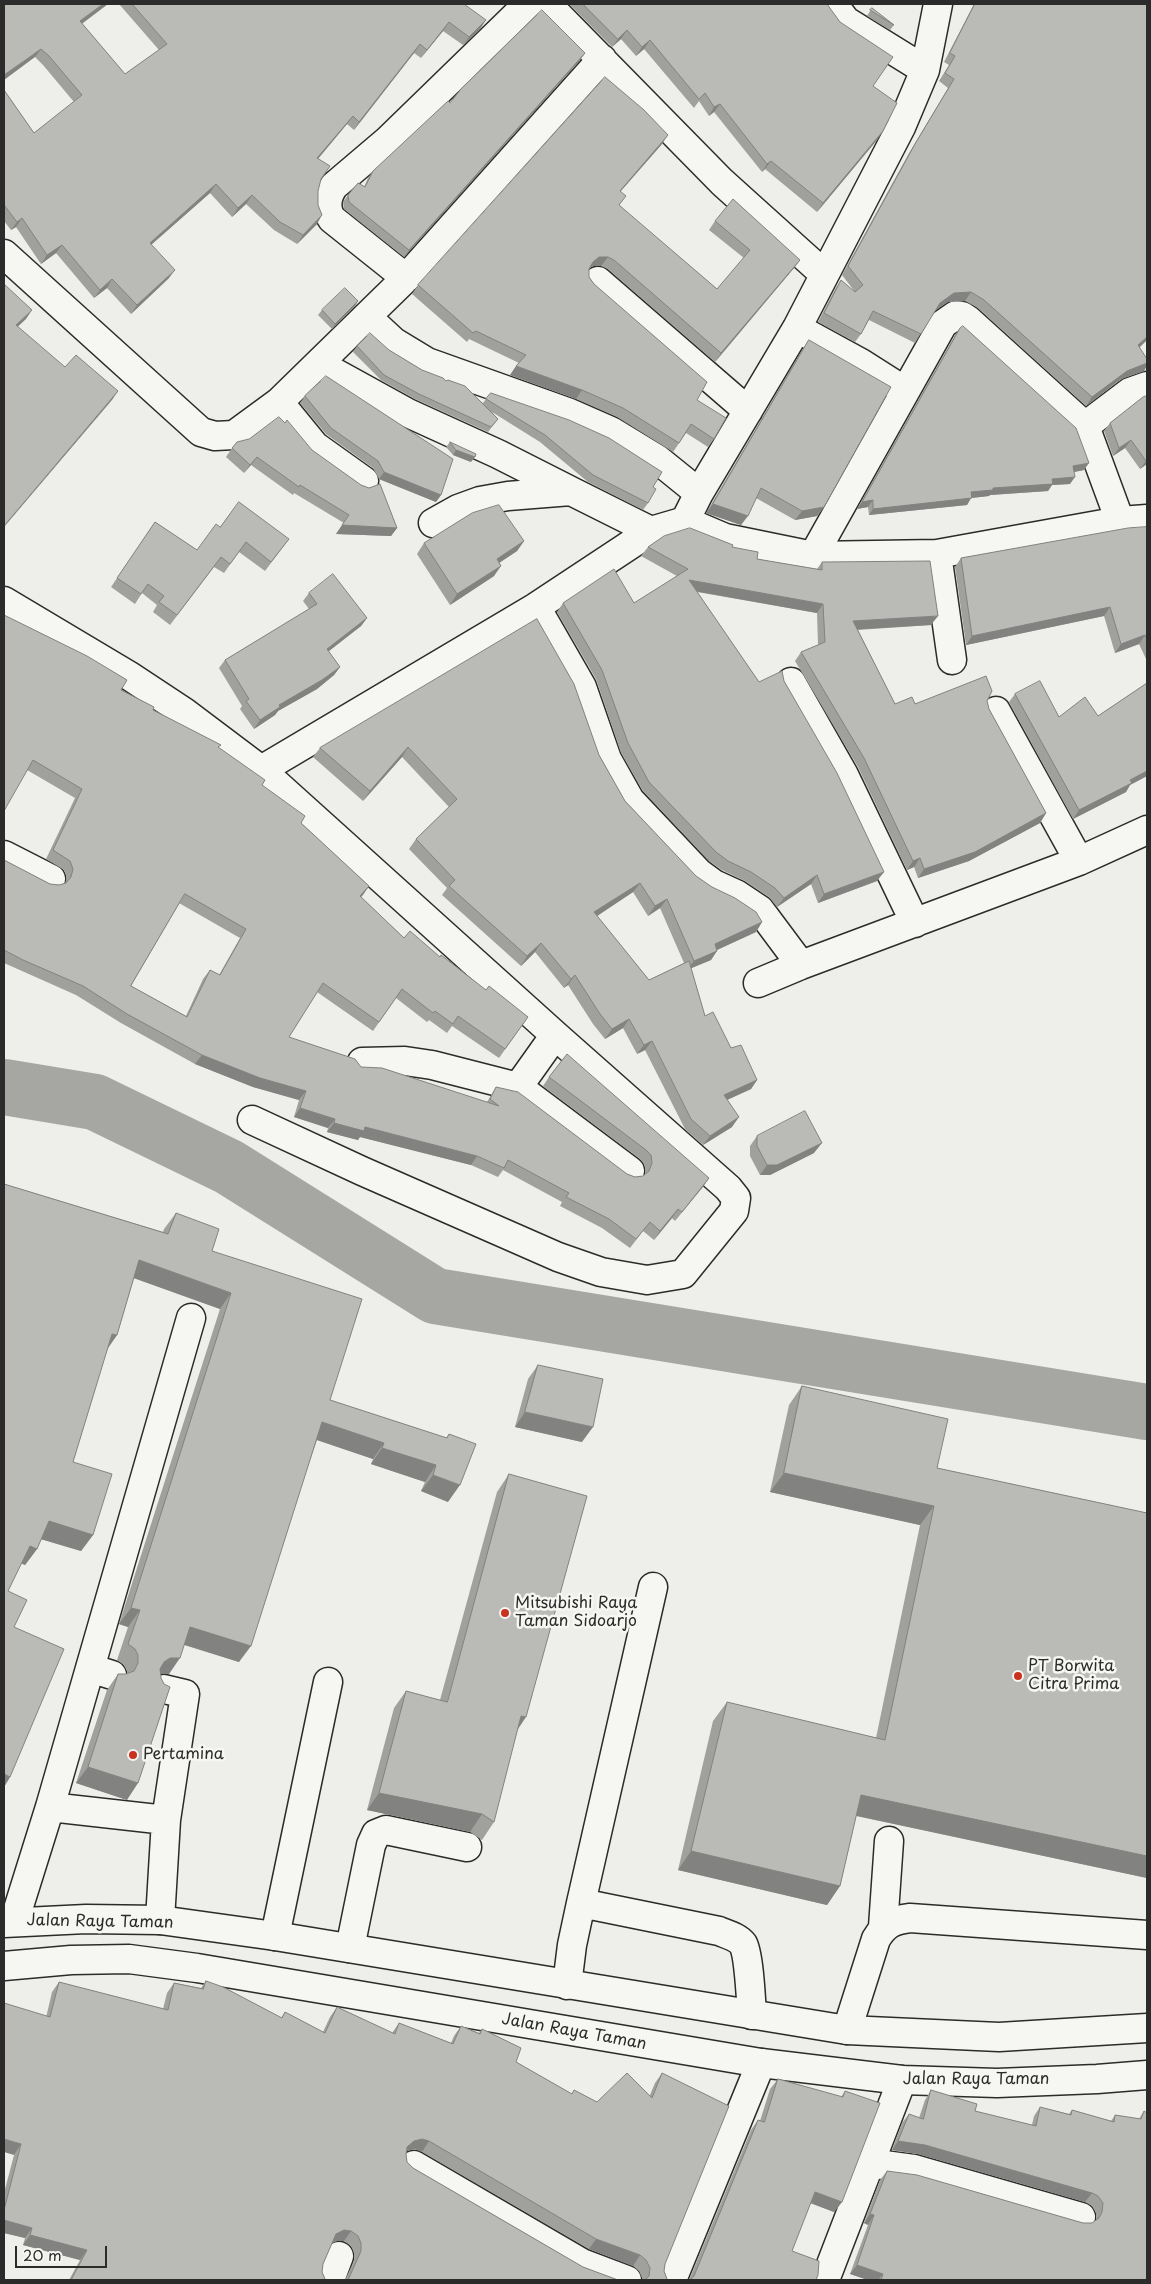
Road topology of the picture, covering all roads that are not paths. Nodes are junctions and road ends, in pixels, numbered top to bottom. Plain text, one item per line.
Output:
1 (528, 4) edge
2 (547, 4) edge
3 (833, 4) edge
4 (938, 4) edge
5 (602, 59) junction
6 (924, 70) junction
7 (4, 254) edge
8 (824, 274) junction
9 (406, 278) junction
10 (598, 281) dead end
11 (367, 317) junction
12 (797, 328) junction
13 (319, 364) junction
14 (1147, 386) edge
15 (905, 391) junction
16 (279, 402) junction
17 (748, 411) junction
18 (1085, 426) junction
19 (364, 481) dead end
20 (571, 492) junction
21 (698, 493) junction
22 (1147, 519) edge
23 (685, 521) junction
24 (1120, 521) junction
25 (433, 523) dead end
26 (642, 538) junction
27 (937, 554) junction
28 (813, 556) junction
29 (4, 602) edge
30 (536, 607) junction
31 (952, 660) dead end
32 (792, 682) dead end
33 (996, 711) dead end
34 (261, 770) junction
35 (1147, 830) edge
36 (4, 855) edge
37 (1079, 861) junction
38 (51, 879) dead end
39 (915, 923) junction
40 (801, 965) junction
41 (758, 984) dead end
42 (554, 1035) junction
43 (362, 1062) dead end
44 (518, 1086) junction
45 (252, 1120) dead end
46 (630, 1171) dead end
47 (191, 1318) dead end
48 (653, 1587) dead end
49 (328, 1682) dead end
50 (164, 1689) edge
51 (50, 1807) junction
52 (166, 1820) junction
53 (889, 1841) dead end
54 (467, 1847) dead end
55 (581, 1902) junction
56 (160, 1920) junction
57 (9, 1922) edge
58 (883, 1927) junction
59 (1147, 1935) edge
60 (275, 1936) junction
61 (350, 1948) junction
62 (4, 1966) edge
63 (567, 1985) junction
64 (752, 2015) junction
65 (1147, 2028) edge
66 (847, 2030) junction
67 (761, 2063) junction
68 (1147, 2075) edge
69 (902, 2080) junction
70 (869, 2163) junction
71 (414, 2166) edge
72 (1080, 2217) dead end
73 (578, 2272) edge
74 (627, 2280) edge
75 (672, 2280) edge
76 (825, 2280) edge

1 - 9 main road
2 - 5 main road
3 - 6 main road
4 - 6 main road
5 - 8 main road
5 - 9 main road
6 - 8 main road
7 - 16 main road
8 - 12 main road
9 - 11 main road
10 - 17 main road
11 - 13 main road
11 - 21 main road
12 - 15 main road
12 - 17 main road
13 - 16 main road
13 - 20 main road
14 - 18 main road
15 - 18 main road
15 - 28 main road
16 - 19 main road
17 - 21 main road
18 - 24 main road
20 - 25 main road
20 - 26 main road
21 - 23 main road
22 - 24 main road
23 - 26 main road
23 - 28 main road
24 - 27 main road
26 - 30 main road
27 - 28 main road
27 - 31 main road
29 - 34 main road
30 - 34 main road
30 - 40 main road
32 - 39 main road
33 - 37 main road
34 - 42 main road
35 - 37 main road
36 - 38 main road
37 - 39 main road
39 - 40 main road
40 - 41 main road
42 - 44 main road
42 - 45 main road
43 - 44 main road
44 - 46 main road
47 - 51 main road
48 - 55 main road
49 - 60 main road
50 - 52 main road
51 - 52 main road
51 - 57 main road
52 - 56 main road
53 - 58 main road
54 - 61 main road
55 - 63 main road
55 - 64 main road
56 - 57 main road, Jalan Raya Taman
56 - 60 main road, Jalan Raya Taman
58 - 59 main road
58 - 66 main road
60 - 61 main road, Jalan Raya Taman
61 - 63 main road, Jalan Raya Taman
62 - 67 main road, Jalan Raya Taman
63 - 64 main road, Jalan Raya Taman
64 - 66 main road, Jalan Raya Taman
65 - 66 main road, Jalan Raya Taman
67 - 69 main road, Jalan Raya Taman
67 - 75 main road
68 - 69 main road, Jalan Raya Taman
69 - 70 main road
70 - 72 main road
70 - 76 main road
71 - 73 main road
73 - 74 main road

